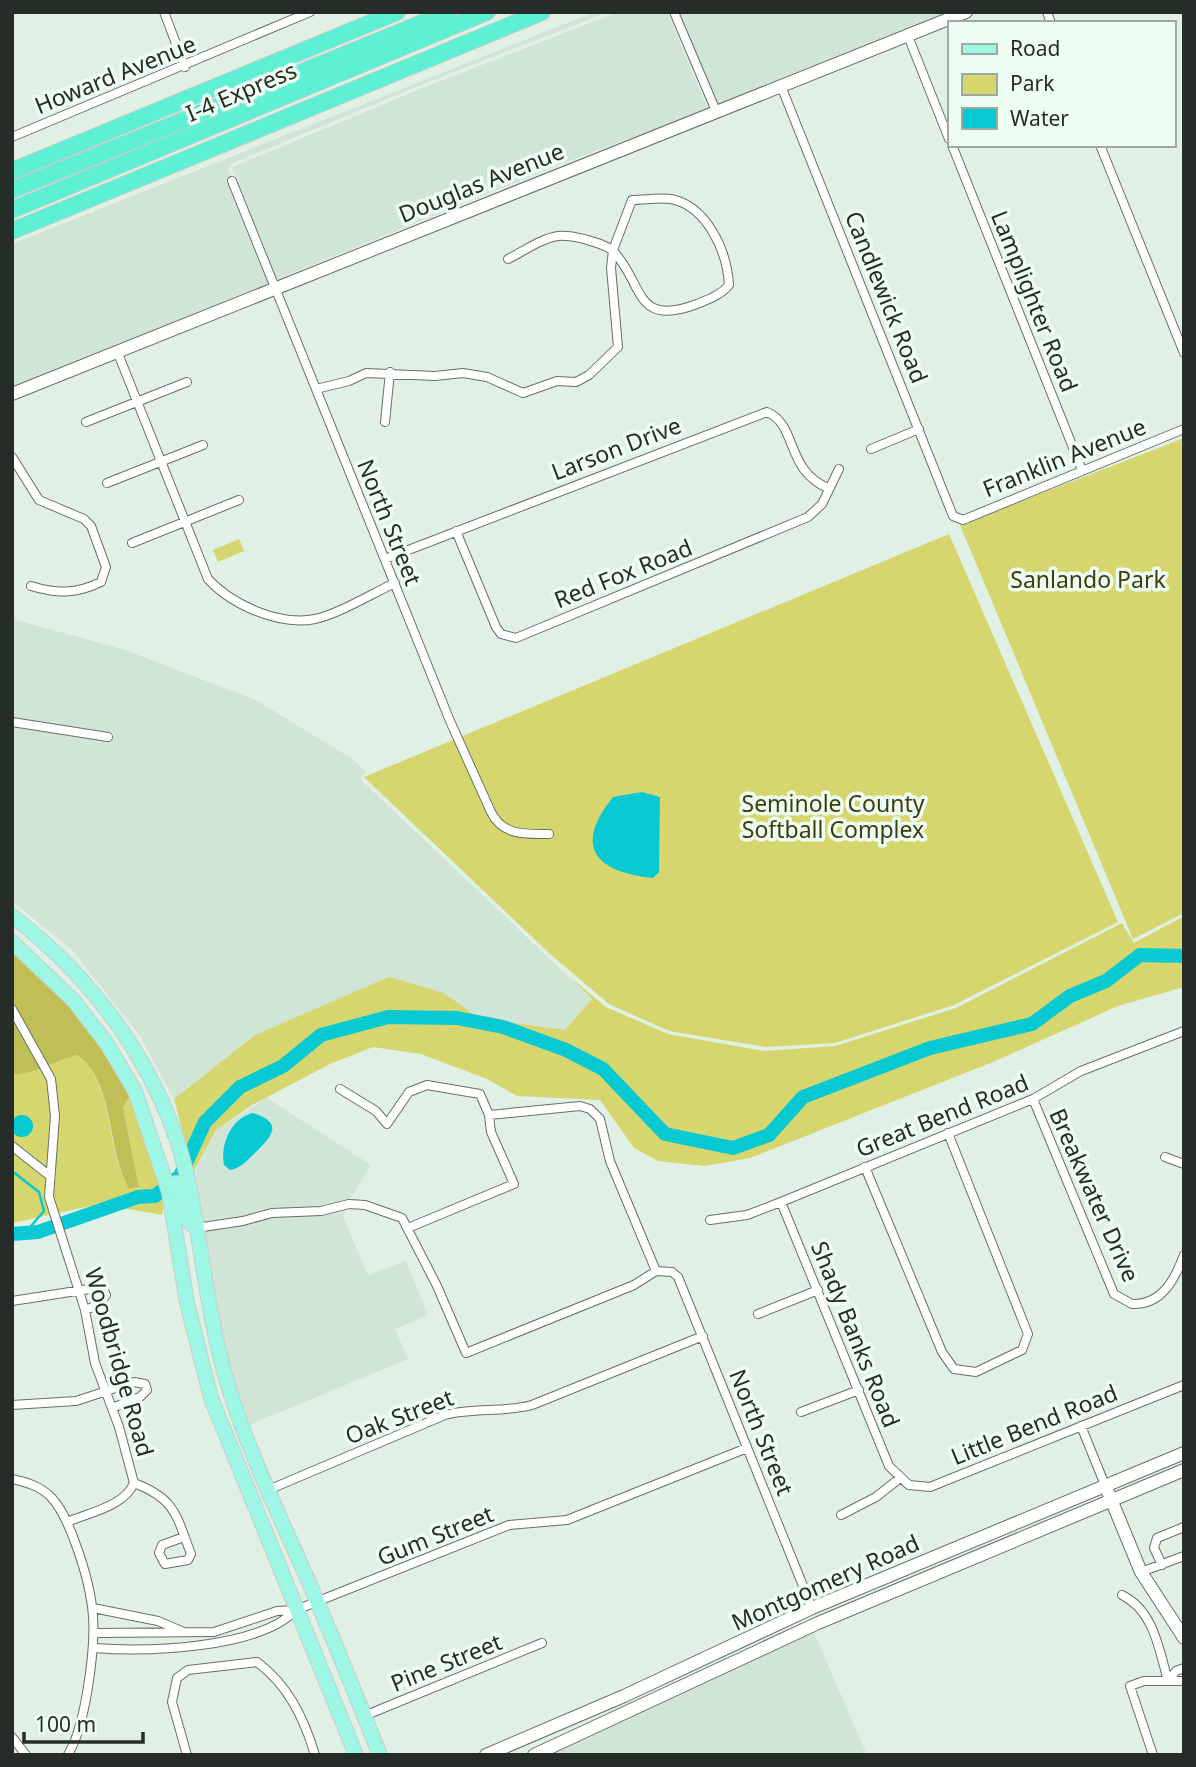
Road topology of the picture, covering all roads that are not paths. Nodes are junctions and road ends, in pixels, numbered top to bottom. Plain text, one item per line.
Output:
1 (164, 12) edge
2 (310, 12) edge
3 (397, 12) edge
4 (449, 12) edge
5 (487, 12) edge
6 (542, 12) edge
7 (674, 12) edge
8 (966, 12) edge
9 (296, 15) edge
10 (908, 36) junction
11 (185, 67) junction
12 (781, 86) junction
13 (716, 111) junction
14 (948, 136) edge
15 (12, 137) edge
16 (953, 147) edge
17 (1101, 147) edge
18 (12, 171) edge
19 (232, 181) dead end
20 (12, 190) edge
21 (12, 209) edge
22 (12, 231) edge
23 (613, 250) junction
24 (508, 259) dead end
25 (275, 287) junction
26 (117, 351) junction
27 (1184, 353) edge
28 (390, 372) junction
29 (187, 382) dead end
30 (316, 389) junction
31 (12, 394) edge
32 (138, 402) junction
33 (86, 422) dead end
34 (385, 422) dead end
35 (919, 429) junction
36 (1184, 429) edge
37 (203, 445) dead end
38 (871, 449) dead end
39 (12, 457) edge
40 (161, 463) junction
41 (839, 469) dead end
42 (1082, 470) junction
43 (107, 483) dead end
44 (828, 488) junction
45 (239, 500) dead end
46 (959, 520) joint
47 (184, 522) junction
48 (456, 531) junction
49 (132, 543) dead end
50 (385, 559) junction
51 (394, 583) junction
52 (31, 586) dead end
53 (505, 635) junction
54 (500, 646) dead end
55 (12, 722) edge
56 (108, 737) dead end
57 (549, 834) dead end
58 (12, 916) edge
59 (12, 942) edge
60 (90, 989) junction
61 (74, 1001) junction
62 (12, 1009) edge
63 (1184, 1031) edge
64 (340, 1089) dead end
65 (1033, 1100) junction
66 (489, 1115) junction
67 (948, 1133) junction
68 (12, 1146) edge
69 (1165, 1157) dead end
70 (1184, 1164) edge
71 (167, 1167) junction
72 (865, 1167) junction
73 (50, 1176) junction
74 (781, 1202) junction
75 (710, 1220) dead end
76 (408, 1227) junction
77 (196, 1228) junction
78 (1184, 1255) edge
79 (656, 1272) junction
80 (80, 1290) junction
81 (818, 1290) junction
82 (12, 1301) edge
83 (85, 1310) junction
84 (758, 1314) dead end
85 (703, 1336) junction
86 (1184, 1385) edge
87 (859, 1390) junction
88 (105, 1392) junction
89 (12, 1405) edge
90 (112, 1408) junction
91 (801, 1412) dead end
92 (1081, 1426) junction
93 (747, 1448) junction
94 (1184, 1453) edge
95 (1184, 1471) edge
96 (900, 1478) junction
97 (12, 1479) edge
98 (134, 1483) junction
99 (1105, 1485) junction
100 (268, 1490) junction
101 (1111, 1500) junction
102 (841, 1515) dead end
103 (67, 1521) junction
104 (1184, 1527) edge
105 (184, 1537) dead end
106 (1184, 1556) edge
107 (1162, 1565) junction
108 (1141, 1572) junction
109 (1122, 1595) dead end
110 (317, 1602) junction
111 (93, 1608) junction
112 (812, 1608) junction
113 (296, 1610) junction
114 (184, 1632) junction
115 (96, 1633) junction
116 (1184, 1638) edge
117 (542, 1643) dead end
118 (94, 1648) junction
119 (1184, 1668) edge
120 (1168, 1681) junction
121 (1184, 1681) edge
122 (364, 1716) junction
123 (12, 1737) edge
124 (26, 1755) edge
125 (68, 1755) edge
126 (187, 1755) edge
127 (315, 1755) edge
128 (356, 1755) edge
129 (380, 1755) edge
130 (486, 1755) edge
131 (534, 1755) edge
132 (1153, 1755) edge

1 - 11 street
2 - 9 street, Howard Avenue
3 - 18 highway
4 - 20 highway, I-4 Express
5 - 21 highway, I-4 Express
6 - 22 highway
7 - 13 street
8 - 10 main road, Douglas Avenue
9 - 11 street, Howard Avenue
10 - 12 main road, Douglas Avenue
10 - 14 street
11 - 15 street, Howard Avenue
12 - 13 main road, Douglas Avenue
12 - 35 street, Candlewick Road
13 - 25 main road, Douglas Avenue
16 - 42 street, Lamplighter Road
17 - 27 street
19 - 25 street, North Street
23 - 23 street
23 - 24 street
23 - 28 street
25 - 26 main road, Douglas Avenue
25 - 30 street, North Street
26 - 31 main road, Douglas Avenue
26 - 32 street
28 - 30 street
28 - 34 street
29 - 32 street
30 - 50 street, North Street
32 - 33 street
32 - 40 street
35 - 38 street
35 - 46 street, Candlewick Road
36 - 42 street, Franklin Avenue
37 - 40 street
39 - 52 street
40 - 43 street
40 - 47 street
41 - 44 street, Red Fox Road
42 - 46 street, Franklin Avenue
44 - 48 street, Larson Drive
44 - 53 street, Red Fox Road
45 - 47 street
47 - 49 street
47 - 51 street
48 - 50 street, Larson Drive
48 - 53 street
50 - 51 street, North Street
51 - 57 street, North Street
53 - 54 street
55 - 56 street
58 - 60 main road
59 - 61 main road
60 - 61 street
60 - 77 main road
61 - 71 main road
62 - 73 street, Woodbridge Road
63 - 65 street, Great Bend Road
64 - 66 street
65 - 67 street, Great Bend Road
65 - 78 street, Breakwater Drive
66 - 76 street
66 - 79 street
67 - 72 street, Great Bend Road
67 - 72 street
68 - 73 street
69 - 70 street
71 - 77 main road
71 - 113 main road
72 - 74 street, Great Bend Road
73 - 80 street, Woodbridge Road
74 - 75 street, Great Bend Road
74 - 81 street, Shady Banks Road
76 - 77 street
76 - 79 street
77 - 100 main road
79 - 85 street, North Street
80 - 82 street
80 - 83 street, Woodbridge Road
80 - 83 street
81 - 84 street
81 - 87 street, Shady Banks Road
83 - 88 street, Woodbridge Road
85 - 93 street, North Street
85 - 100 street, Oak Street
86 - 92 street, Little Bend Road
87 - 91 street
87 - 96 street, Shady Banks Road
88 - 89 street
88 - 90 street, Woodbridge Road
88 - 90 street
90 - 98 street, Woodbridge Road
92 - 96 street, Little Bend Road
92 - 99 street
93 - 110 street, Gum Street
93 - 112 street, North Street
94 - 99 main road, Montgomery Road
95 - 101 main road, Montgomery Road
96 - 102 street
97 - 103 street
98 - 103 street, Woodbridge Road
98 - 105 street
99 - 101 main road
99 - 112 main road, Montgomery Road
100 - 110 main road
101 - 108 main road
101 - 131 main road, Montgomery Road
103 - 111 street
104 - 107 street
106 - 107 street
107 - 108 street
108 - 116 main road
109 - 120 street
110 - 113 street, Gum Street
110 - 122 main road
111 - 114 street
111 - 115 street
112 - 130 main road, Montgomery Road
113 - 114 street
113 - 118 street
113 - 128 main road
114 - 115 street
115 - 118 street
117 - 122 street, Pine Street
118 - 125 street
119 - 120 street
120 - 121 street
120 - 132 street
122 - 129 main road
123 - 124 street
126 - 127 street

